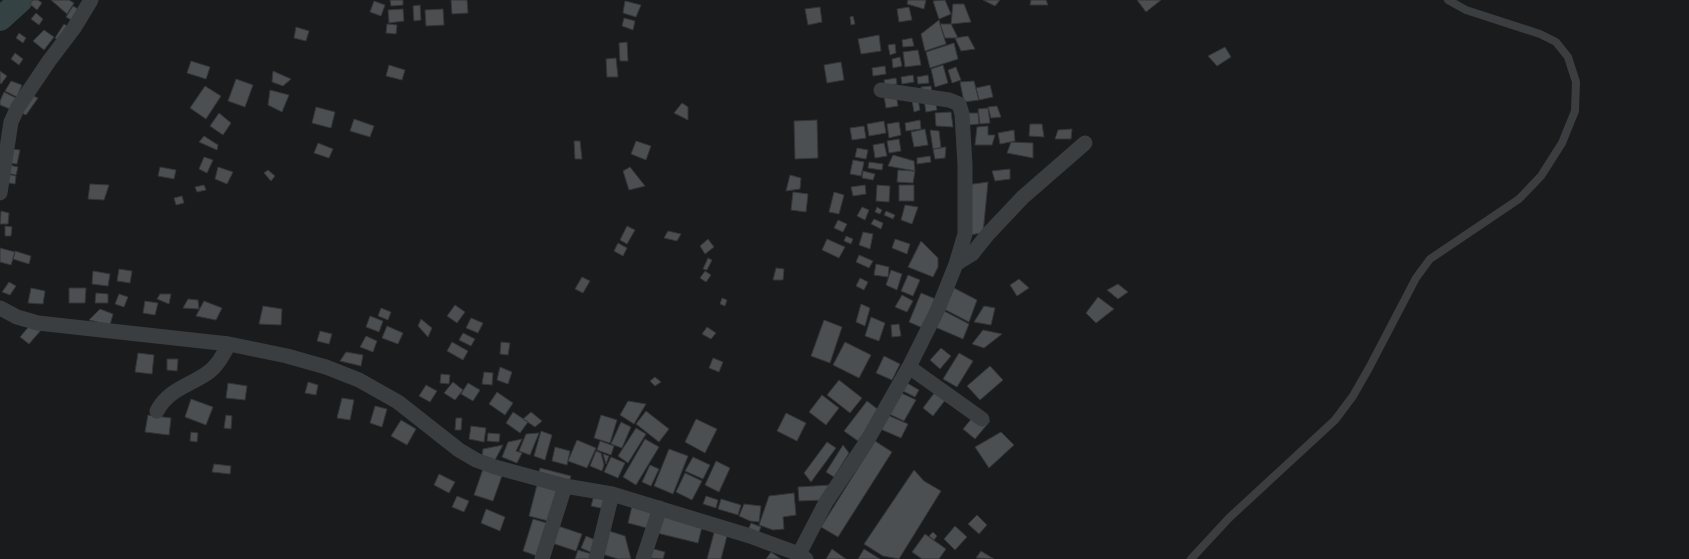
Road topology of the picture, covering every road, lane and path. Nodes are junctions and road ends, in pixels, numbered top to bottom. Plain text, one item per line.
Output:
1 (91, 0) edge
2 (1448, 0) edge
3 (880, 90) dead end
4 (1085, 143) dead end
5 (0, 193) edge
6 (956, 264) junction
7 (0, 308) edge
8 (229, 344) junction
9 (910, 367) junction
10 (158, 411) dead end
11 (982, 419) dead end
12 (564, 486) junction
13 (612, 494) junction
14 (660, 508) junction
15 (803, 557) edge
16 (542, 559) edge
17 (596, 559) edge
18 (644, 559) edge
19 (1191, 559) edge

1 - 5 street
2 - 19 lane
3 - 6 street
4 - 6 street
6 - 9 street
7 - 8 street
8 - 10 street
8 - 12 street
9 - 11 street
9 - 15 street
12 - 13 street
12 - 16 street
13 - 14 street
13 - 17 street
14 - 15 street
14 - 18 street

